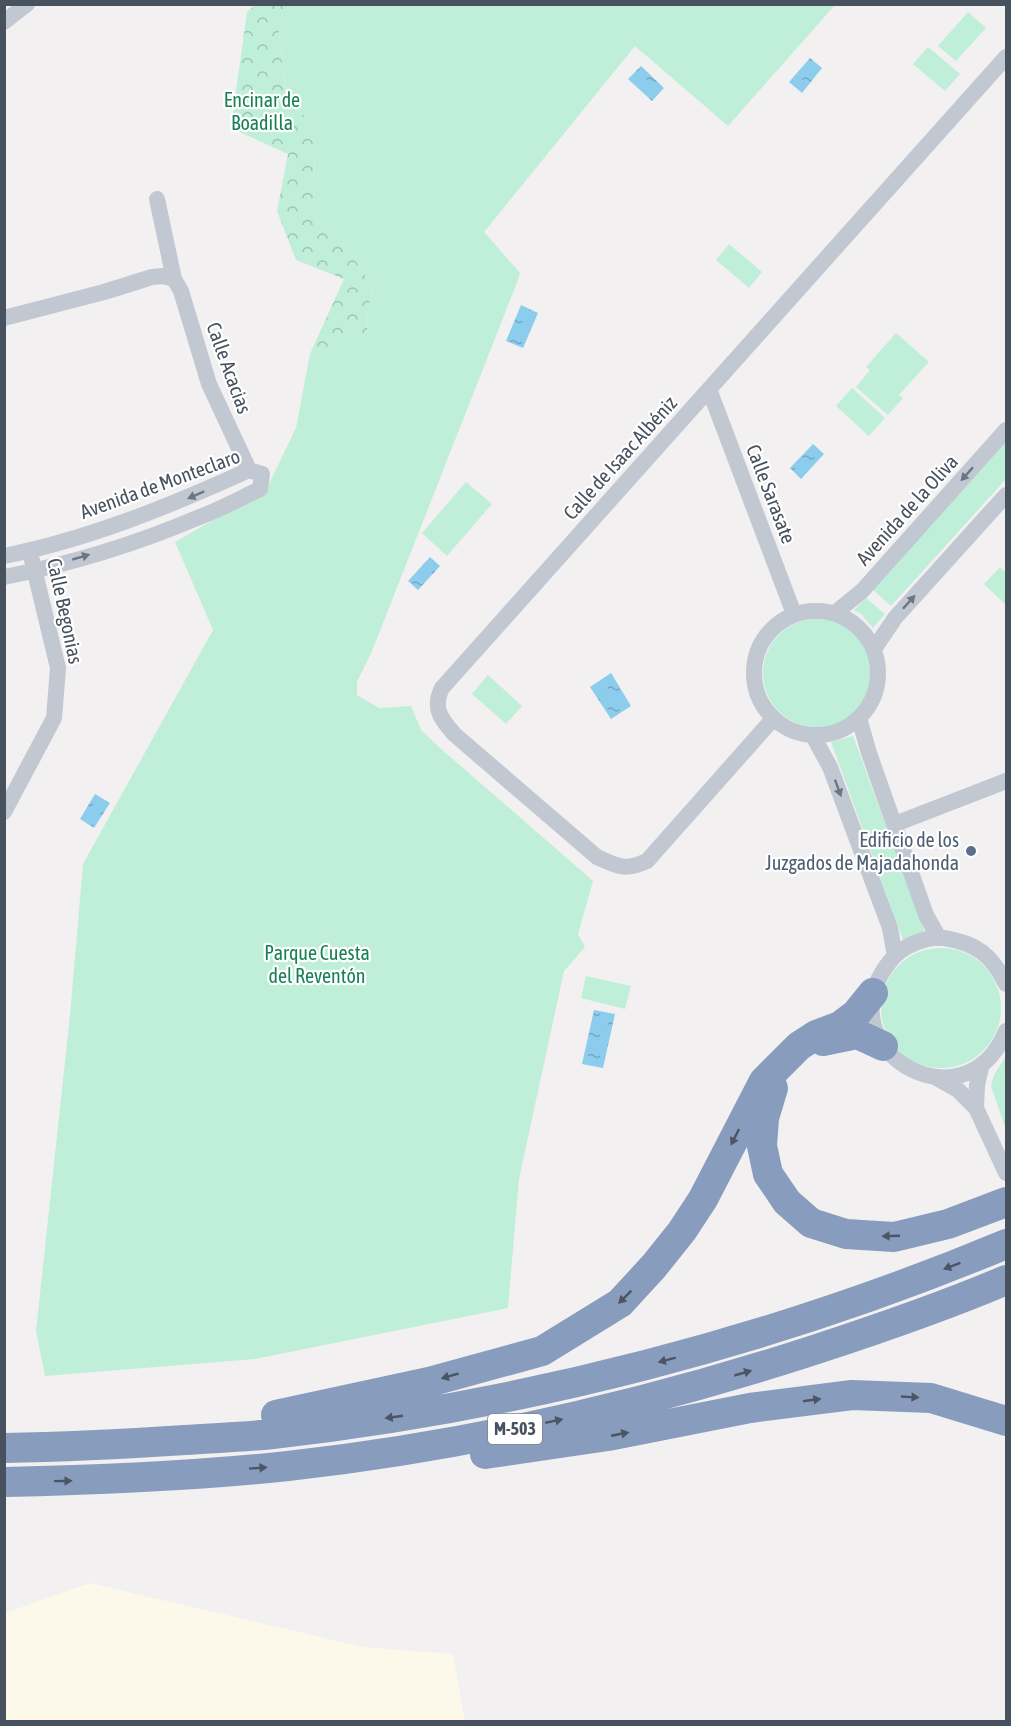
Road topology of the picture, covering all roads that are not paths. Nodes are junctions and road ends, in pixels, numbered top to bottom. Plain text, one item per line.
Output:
1 (27, 4) edge
2 (4, 22) edge
3 (1006, 57) edge
4 (157, 199) dead end
5 (174, 279) junction
6 (4, 318) edge
7 (709, 389) junction
8 (1006, 430) edge
9 (249, 470) junction
10 (1006, 495) edge
11 (30, 551) junction
12 (4, 556) edge
13 (34, 571) junction
14 (4, 577) edge
15 (835, 613) junction
16 (794, 614) junction
17 (874, 649) junction
18 (859, 718) junction
19 (773, 719) junction
20 (813, 736) junction
21 (1006, 782) edge
22 (4, 812) edge
23 (895, 824) junction
24 (939, 938) junction
25 (894, 956) junction
26 (1006, 984) edge
27 (873, 993) junction
28 (1006, 1031) edge
29 (883, 1046) junction
30 (982, 1064) junction
31 (935, 1077) junction
32 (976, 1108) junction
33 (1005, 1170) edge
34 (1006, 1202) edge
35 (1006, 1244) edge
36 (1006, 1280) edge
37 (1006, 1421) edge
38 (70, 1447) junction
39 (4, 1448) edge
40 (291, 1466) junction
41 (4, 1482) edge

1 - 2 street
3 - 7 street, Calle de Isaac Albéniz
4 - 5 street, Calle Acacias
5 - 6 street
5 - 9 street, Calle Acacias
7 - 16 street, Calle Sarasate
7 - 19 street, Calle de Isaac Albéniz
8 -> 15 street, Avenida de la Oliva
9 -> 11 street, Avenida de Monteclaro
13 -> 9 street, Avenida de Monteclaro
17 -> 10 street
11 - 12 street, Avenida de Monteclaro
11 - 13 street, Calle Begonias
13 - 14 street, Avenida de Monteclaro
13 - 22 street, Calle Begonias
15 - 16 street
15 - 17 street
16 - 19 street
17 - 18 street
18 - 20 street
18 - 23 street
19 - 20 street
20 -> 25 street
21 - 23 street
23 - 24 street
24 - 25 street
24 - 26 street
25 - 27 street
27 - 29 street
27 -> 38 highway
28 - 30 street
29 - 31 street
34 -> 29 highway
30 - 31 street
30 - 32 street
31 - 32 street
32 - 33 street
35 -> 38 highway, M-503
40 -> 36 highway, M-503
40 -> 37 highway, M-503
38 - 39 highway, M-503
41 -> 40 highway, M-503

